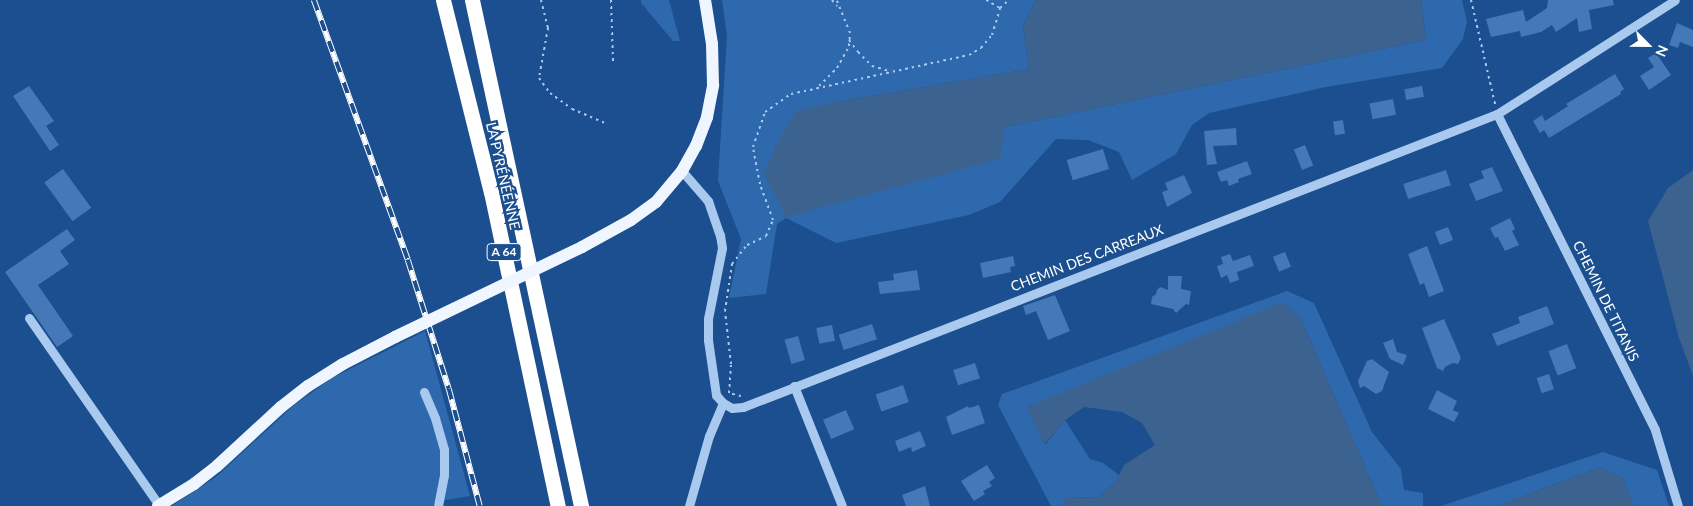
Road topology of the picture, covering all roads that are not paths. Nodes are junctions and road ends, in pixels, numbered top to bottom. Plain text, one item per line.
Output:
1 (443, 0) edge
2 (472, 0) edge
3 (706, 0) edge
4 (1675, 0) edge
5 (1497, 114) junction
6 (682, 171) junction
7 (29, 318) dead end
8 (794, 386) junction
9 (424, 392) dead end
10 (722, 403) junction
11 (159, 506) edge
12 (438, 506) edge
13 (558, 506) edge
14 (581, 506) edge
15 (689, 506) edge
16 (842, 506) edge
17 (1678, 506) edge

1 - 13 highway, LA PYRÉNÉENNE / A 64
2 - 14 highway, LA PYRÉNÉENNE / A 64
3 - 6 main road
4 - 5 street, CHEMIN DES CARREAUX
5 - 8 street, CHEMIN DES CARREAUX
5 - 17 street, CHEMIN DE TITANIS
6 - 10 street
6 - 11 main road, bridge
7 - 11 street
8 - 10 street, CHEMIN DES CARREAUX
8 - 16 street
9 - 12 street
10 - 15 street

